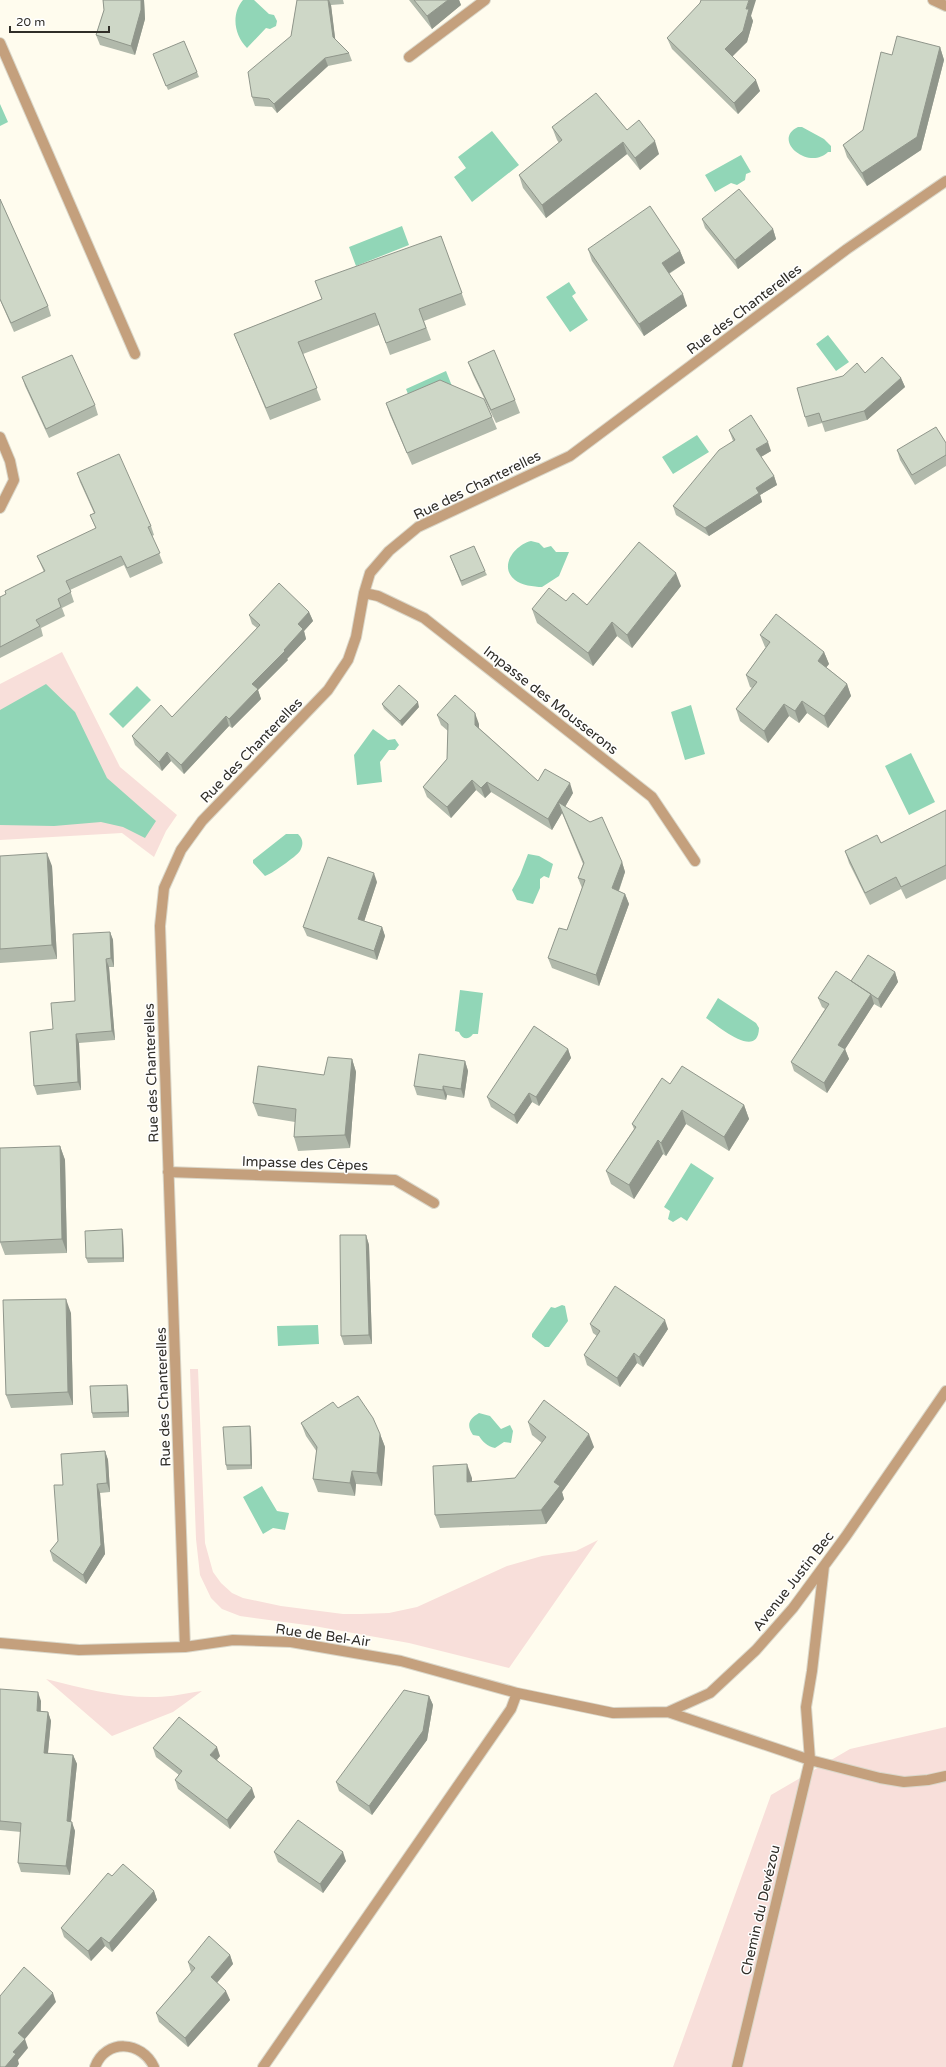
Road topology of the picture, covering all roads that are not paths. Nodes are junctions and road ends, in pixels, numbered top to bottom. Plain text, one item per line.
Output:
1 (485, 0) edge
2 (933, 0) edge
3 (946, 6) edge
4 (0, 43) edge
5 (409, 57) dead end
6 (946, 181) edge
7 (135, 354) dead end
8 (0, 437) edge
9 (0, 508) edge
10 (364, 594) junction
11 (696, 861) dead end
12 (168, 1172) junction
13 (434, 1203) dead end
14 (946, 1391) edge
15 (824, 1566) junction
16 (0, 1643) edge
17 (186, 1647) junction
18 (517, 1693) junction
19 (668, 1712) junction
20 (810, 1760) junction
21 (946, 1776) edge
22 (95, 2067) edge
23 (154, 2067) edge
24 (263, 2067) edge
25 (737, 2067) edge

1 - 5 street
2 - 3 street
4 - 7 street
6 - 10 street, Rue des Chanterelles
8 - 9 street
10 - 11 street, Impasse des Mousserons
10 - 12 street, Rue des Chanterelles
12 - 13 street, Impasse des Cèpes
12 - 17 street, Rue des Chanterelles
14 - 15 street, Avenue Justin Bec
15 - 19 street, Avenue Justin Bec
15 - 20 street, Chemin du Devézou
16 - 17 street, Rue de Bel-Air
17 - 18 street, Rue de Bel-Air
18 - 19 street, Avenue Justin Bec
18 - 24 street
19 - 20 street
20 - 21 street
20 - 25 street, Chemin du Devézou
22 - 23 street

